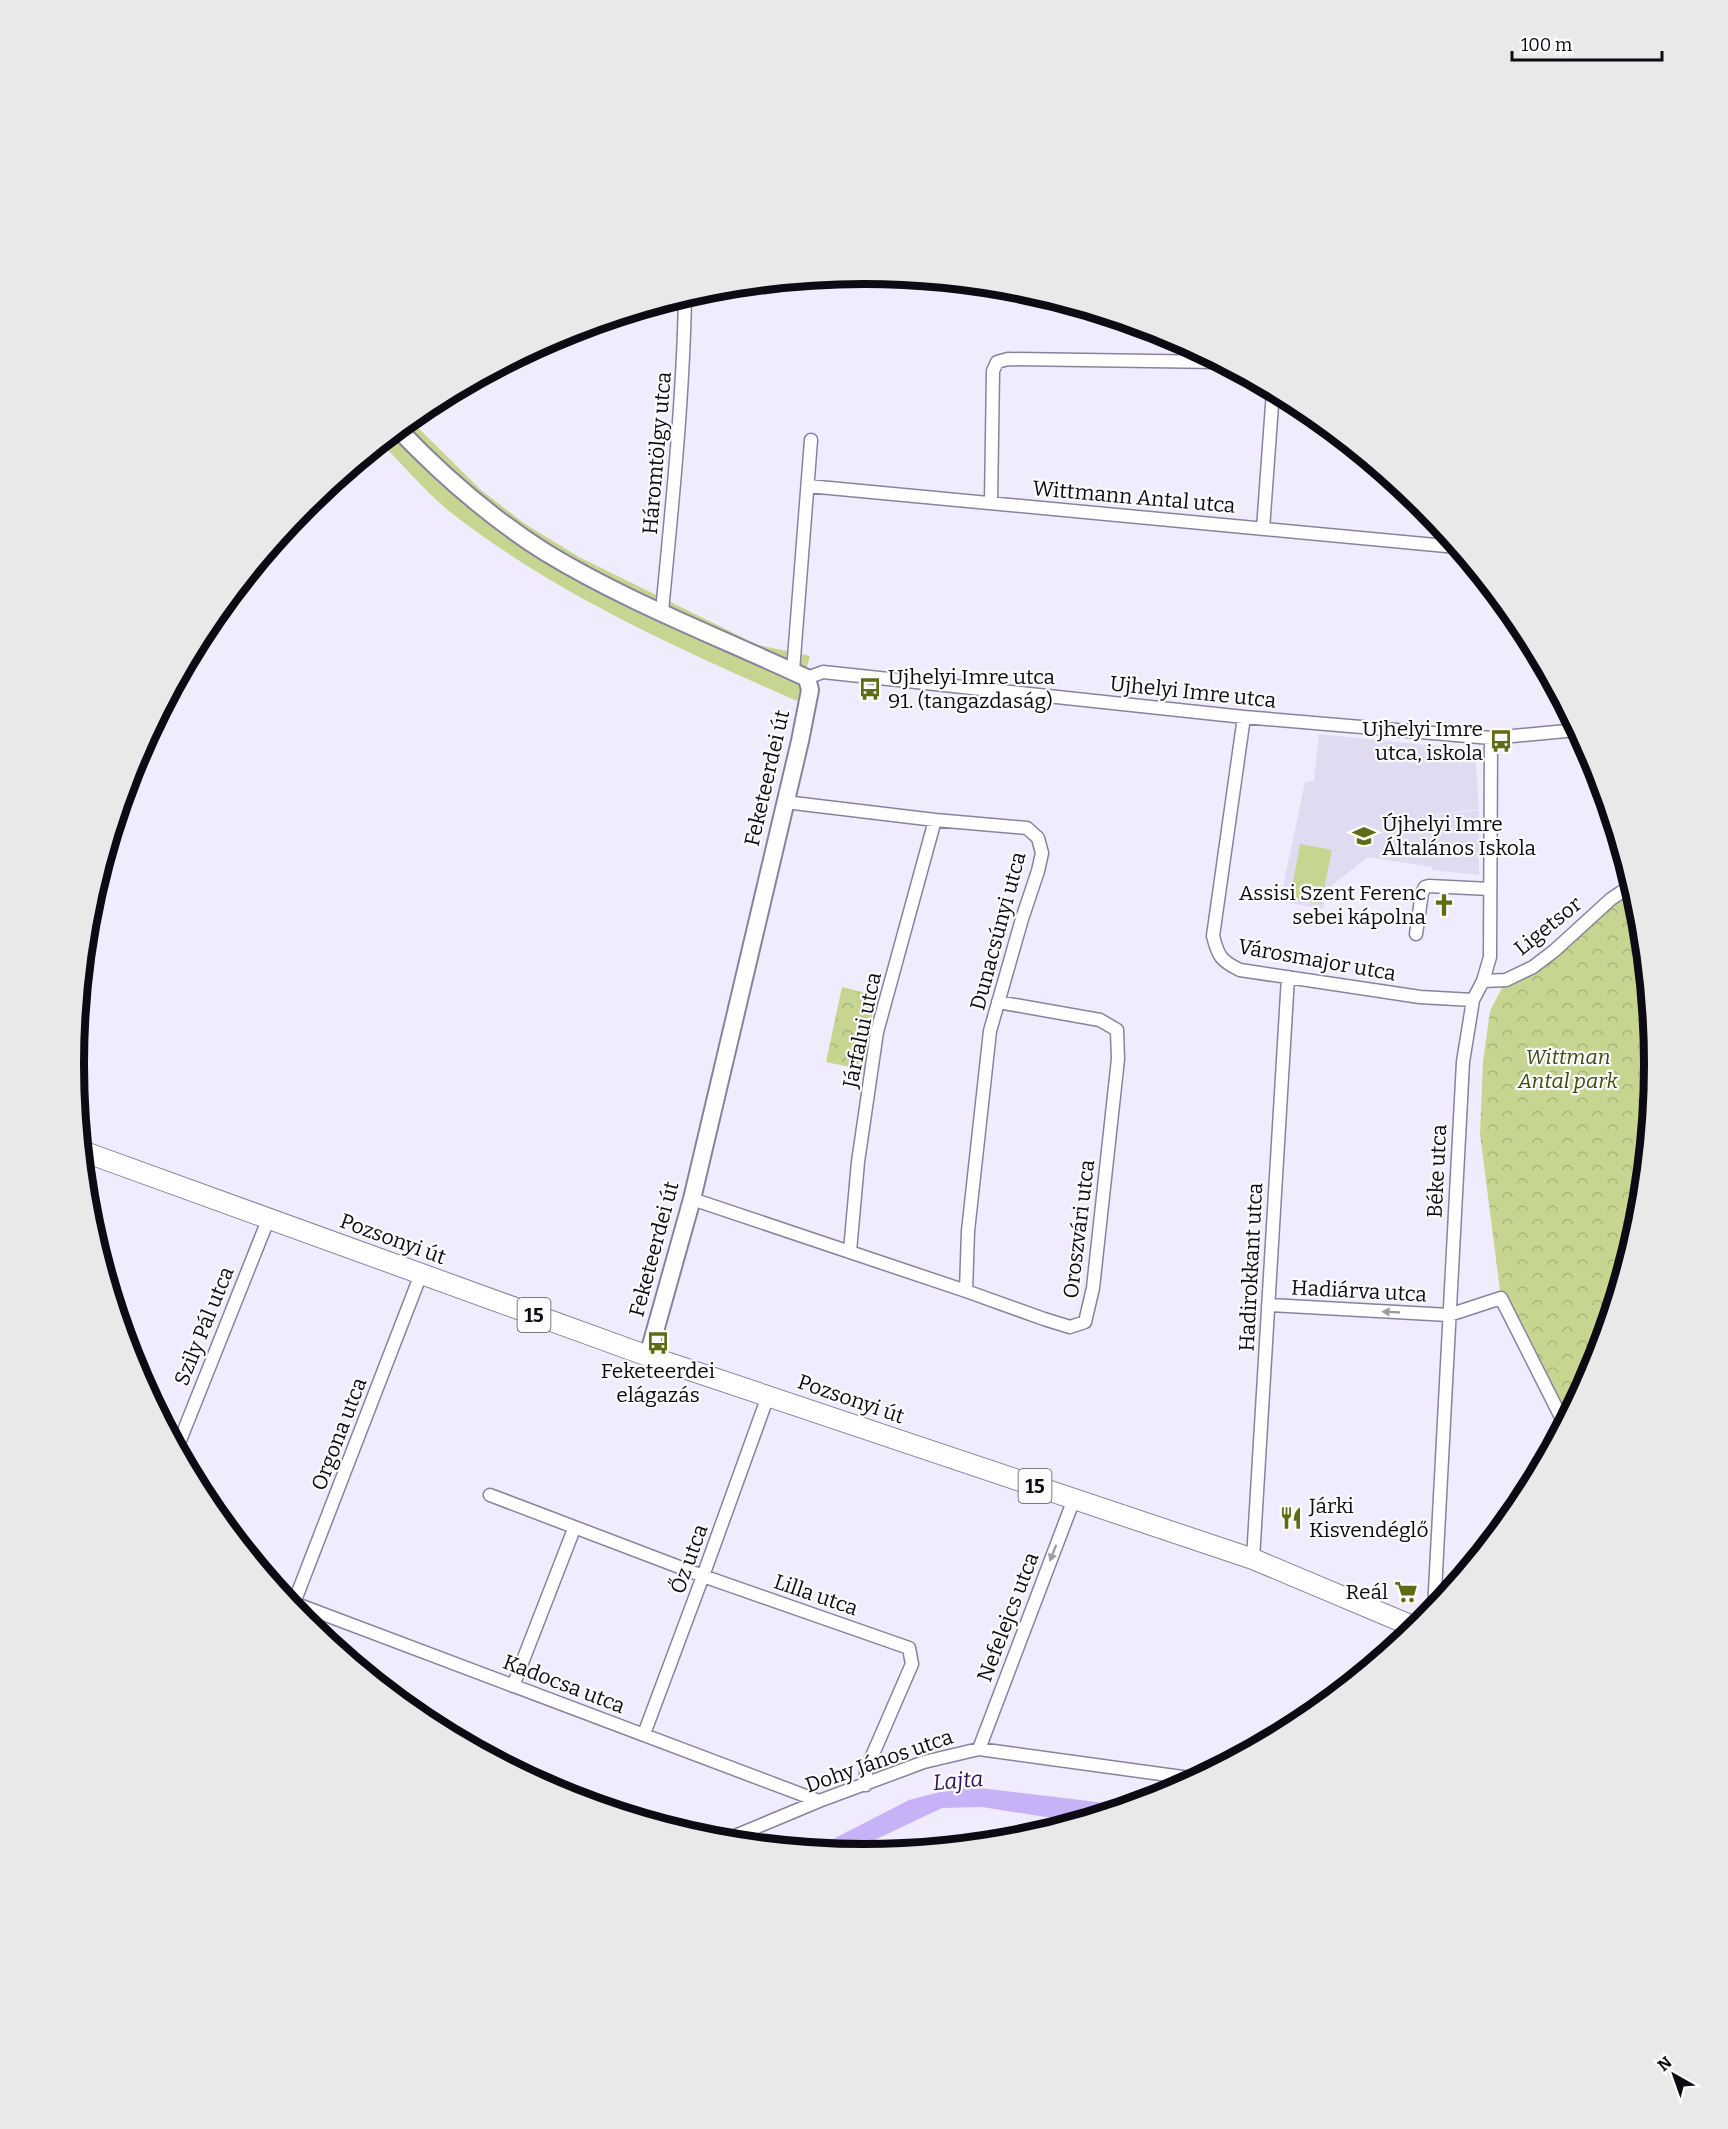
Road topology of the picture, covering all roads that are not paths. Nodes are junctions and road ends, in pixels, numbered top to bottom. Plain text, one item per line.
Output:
1 (685, 306) edge
2 (1202, 362) edge
3 (1271, 400) edge
4 (404, 435) edge
5 (811, 440) dead end
6 (808, 486) junction
7 (991, 502) junction
8 (1263, 529) junction
9 (1446, 546) edge
10 (662, 612) junction
11 (800, 674) junction
12 (1244, 717) junction
13 (1569, 731) edge
14 (1491, 738) junction
15 (785, 802) junction
16 (935, 820) junction
17 (1490, 889) junction
18 (1624, 891) edge
19 (1416, 934) dead end
20 (1288, 977) junction
21 (1483, 981) junction
22 (1473, 1000) junction
23 (999, 1002) junction
24 (90, 1154) edge
25 (692, 1199) junction
26 (268, 1220) junction
27 (850, 1251) junction
28 (421, 1274) junction
29 (966, 1291) junction
30 (1268, 1305) junction
31 (1449, 1315) junction
32 (648, 1356) junction
33 (768, 1396) junction
34 (1560, 1416) edge
35 (181, 1439) edge
36 (490, 1495) dead end
37 (1074, 1499) junction
38 (574, 1528) junction
39 (1253, 1559) junction
40 (703, 1576) junction
41 (1435, 1596) edge
42 (296, 1598) edge
43 (306, 1610) edge
44 (1408, 1624) edge
45 (513, 1686) junction
46 (644, 1734) junction
47 (979, 1749) junction
48 (1181, 1777) edge
49 (866, 1785) junction
50 (819, 1801) junction
51 (739, 1834) edge

1 - 10 street, Háromtölgy utca
2 - 7 street
3 - 8 street
4 - 10 main road
5 - 6 street
6 - 7 street, Wittmann Antal utca
6 - 11 street
7 - 8 street, Wittmann Antal utca
8 - 9 street, Wittmann Antal utca
10 - 11 main road
11 - 12 street, Ujhelyi Imre utca
11 - 15 main road, Feketeerdei út
12 - 14 street, Ujhelyi Imre utca
12 - 20 street, Városmajor utca
13 - 14 street, Ujhelyi Imre utca
14 - 17 street, Béke utca
15 - 16 street, Dunacsúnyi utca
15 - 25 main road, Feketeerdei út
16 - 23 street, Dunacsúnyi utca
16 - 27 street, Járfalui utca
17 - 19 street
17 - 21 street, Béke utca
18 - 21 street, Ligetsor
20 - 22 street, Városmajor utca
20 - 30 street, Hadirokkant utca
21 - 22 street, Béke utca
22 - 31 street, Béke utca
23 - 29 street, Dunacsúnyi utca
23 - 29 street, Oroszvári utca
24 - 26 main road, 15
25 - 27 street, Oroszvári utca
25 - 32 main road, Feketeerdei út
26 - 28 main road, Pozsonyi út / 15
26 - 35 street, Szily Pál utca
27 - 29 street, Oroszvári utca
28 - 32 main road, Pozsonyi út / 15
28 - 42 street, Orgona utca
31 -> 30 street, Hadiárva utca
30 - 39 street, Hadirokkant utca
31 - 34 street
31 - 41 street, Béke utca
32 - 33 main road, Pozsonyi út / 15
33 - 37 main road, Pozsonyi út / 15
33 - 40 street, Őz utca
36 - 38 street, Lilla utca
37 - 39 main road, Pozsonyi út / 15
37 -> 47 street, Nefelejcs utca
38 - 40 street, Lilla utca
38 - 45 street
39 - 44 main road, Pozsonyi út / 15
40 - 46 street, Őz utca
40 - 49 street, Lilla utca
43 - 45 street, Kadocsa utca
45 - 46 street, Kadocsa utca
46 - 50 street, Kadocsa utca
47 - 48 street, Dohy János utca
47 - 49 street, Dohy János utca
49 - 50 street, Dohy János utca
50 - 51 street, Dohy János utca

